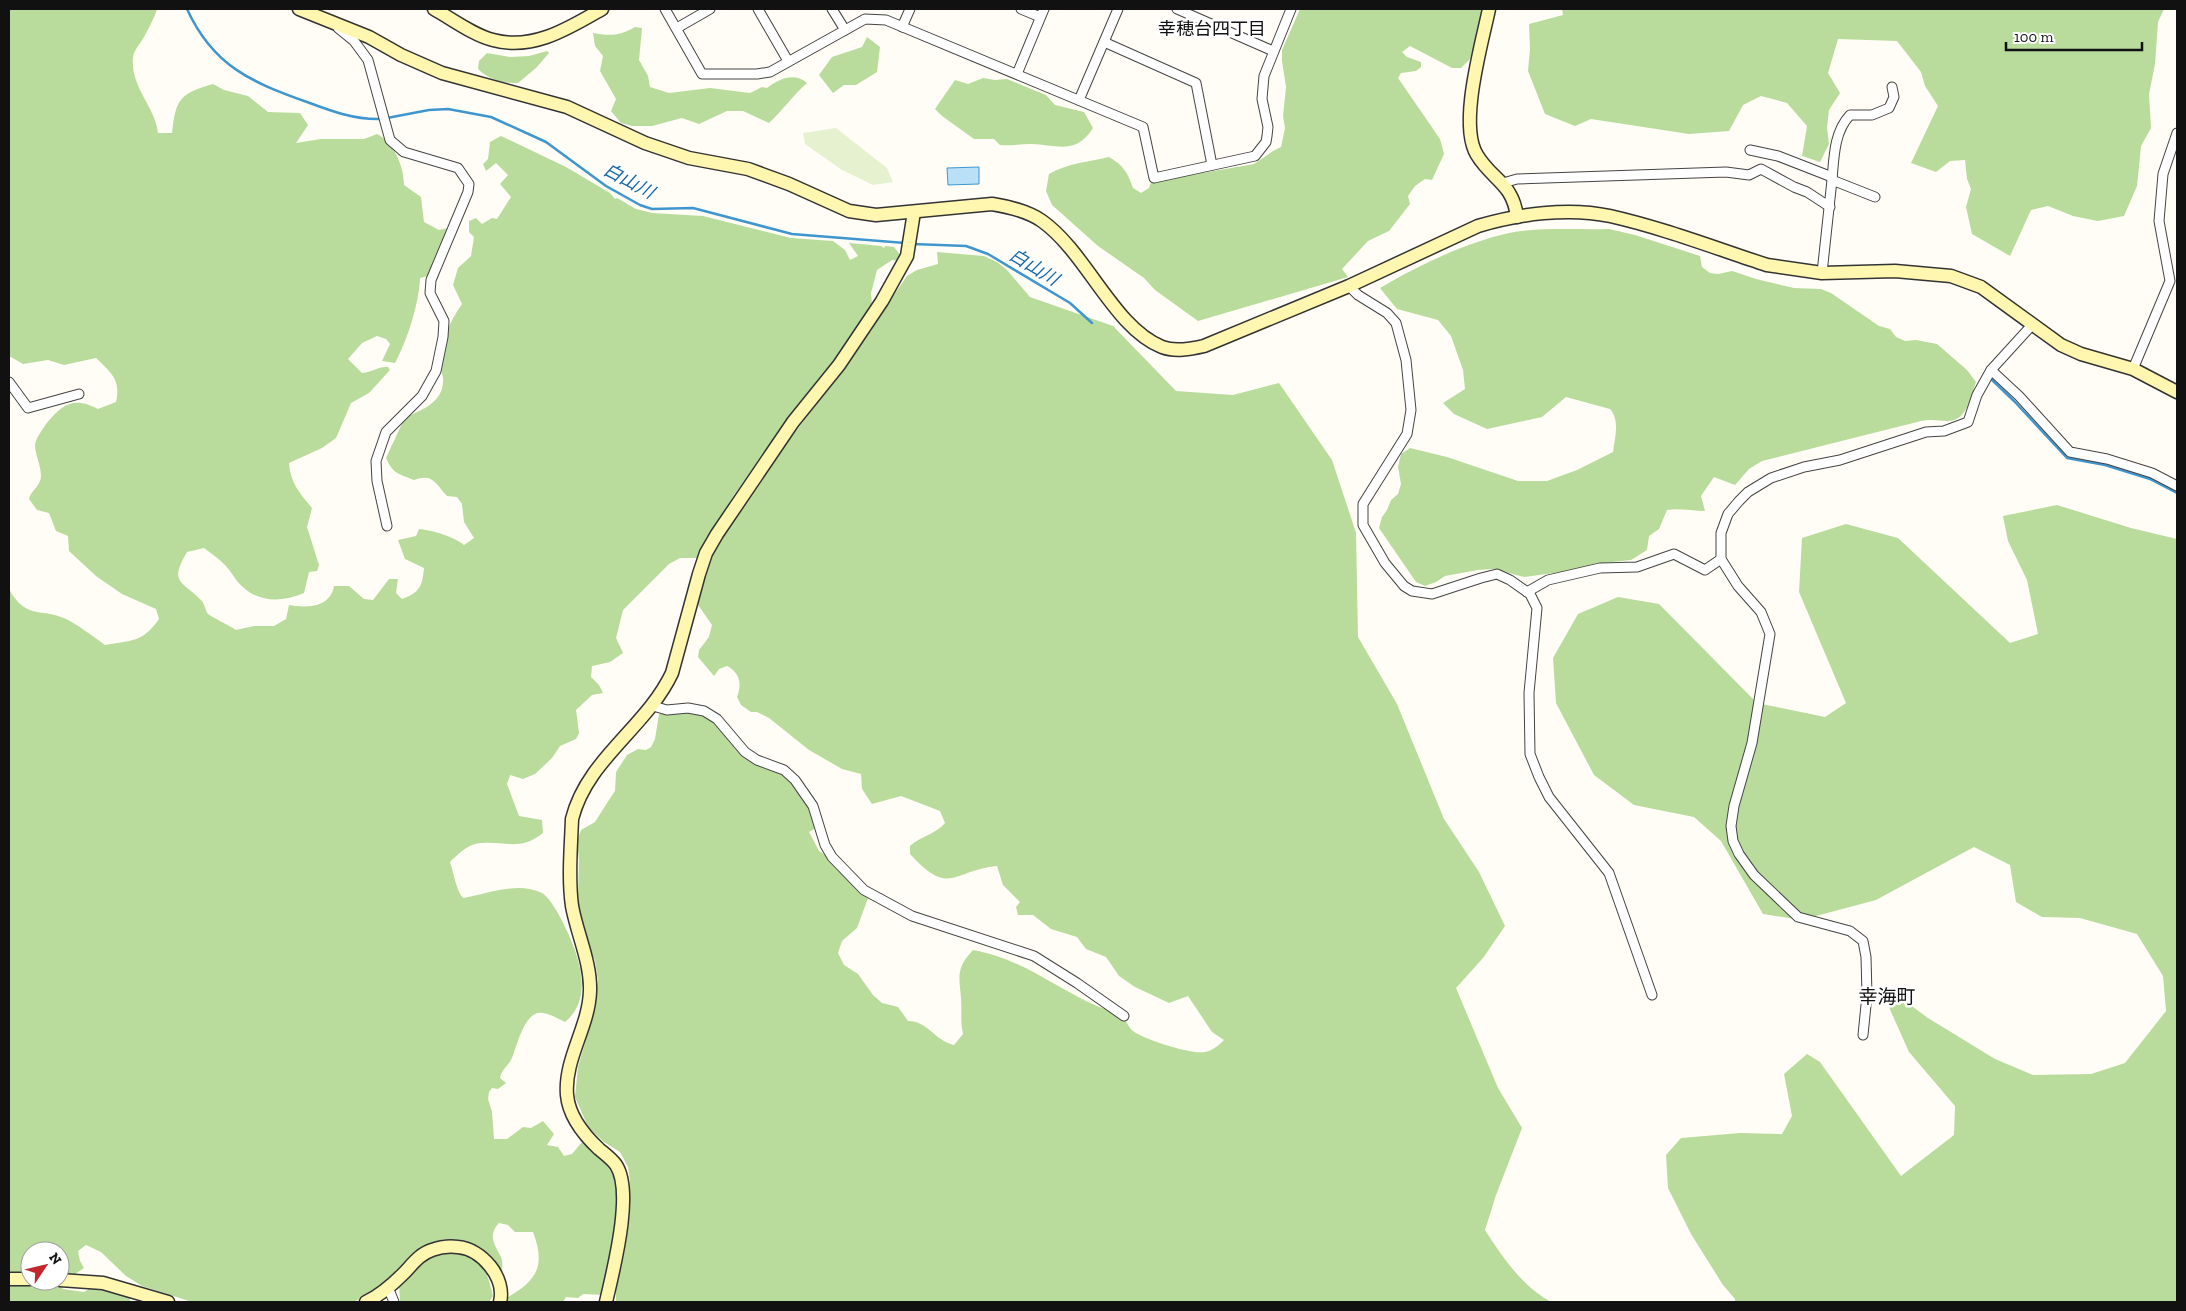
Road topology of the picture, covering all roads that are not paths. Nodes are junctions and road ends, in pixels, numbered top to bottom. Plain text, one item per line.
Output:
1 (299, 9) edge
2 (434, 9) edge
3 (602, 9) edge
4 (665, 9) edge
5 (710, 9) edge
6 (758, 9) edge
7 (832, 9) edge
8 (910, 9) edge
9 (1021, 9) edge
10 (1118, 9) edge
11 (1177, 9) edge
12 (1291, 9) edge
13 (1489, 9) edge
14 (1042, 13) edge
15 (328, 22) junction
16 (902, 27) junction
17 (677, 28) junction
18 (845, 30) junction
19 (1104, 42) junction
20 (1274, 51) junction
21 (788, 61) junction
22 (1017, 74) junction
23 (1892, 87) dead end
24 (1079, 100) junction
25 (2177, 133) edge
26 (1750, 150) dead end
27 (1212, 165) junction
28 (1832, 179) junction
29 (1504, 183) junction
30 (1876, 197) dead end
31 (1830, 206) junction
32 (914, 212) junction
33 (1517, 217) junction
34 (1822, 273) junction
35 (1350, 286) junction
36 (2032, 325) junction
37 (2133, 369) junction
38 (1991, 370) junction
39 (9, 382) edge
40 (2177, 392) edge
41 (79, 394) dead end
42 (2177, 486) edge
43 (387, 526) dead end
44 (1721, 559) junction
45 (1527, 592) junction
46 (653, 706) junction
47 (1652, 995) dead end
48 (1124, 1016) dead end
49 (1863, 1035) dead end
50 (70, 1281) edge
51 (388, 1287) junction
52 (168, 1302) edge
53 (366, 1302) edge
54 (394, 1302) edge
55 (500, 1302) edge
56 (606, 1302) edge

1 - 15 main road
2 - 3 main road
4 - 17 street
5 - 17 street
6 - 21 street
7 - 18 street
8 - 16 street
9 - 14 street
10 - 19 street
11 - 20 street
12 - 20 street
13 - 29 main road
14 - 22 street
15 - 32 main road
15 - 43 street
16 - 18 street
16 - 22 street
17 - 21 street
18 - 21 street
19 - 24 street
19 - 27 street
20 - 27 street
22 - 24 street
23 - 28 street
24 - 27 street
25 - 37 street
26 - 28 street
28 - 30 street
28 - 31 street
29 - 31 street
29 - 33 main road
31 - 34 street
32 - 35 main road
32 - 46 main road
33 - 34 main road
33 - 35 main road
34 - 36 main road
35 - 45 street
36 - 37 main road
36 - 38 street
37 - 40 main road
38 - 42 street
38 - 44 street
39 - 41 street
44 - 45 street
44 - 49 street
45 - 47 street
46 - 48 street
46 - 56 main road
50 - 52 main road
51 - 53 main road
51 - 54 street
51 - 55 main road

